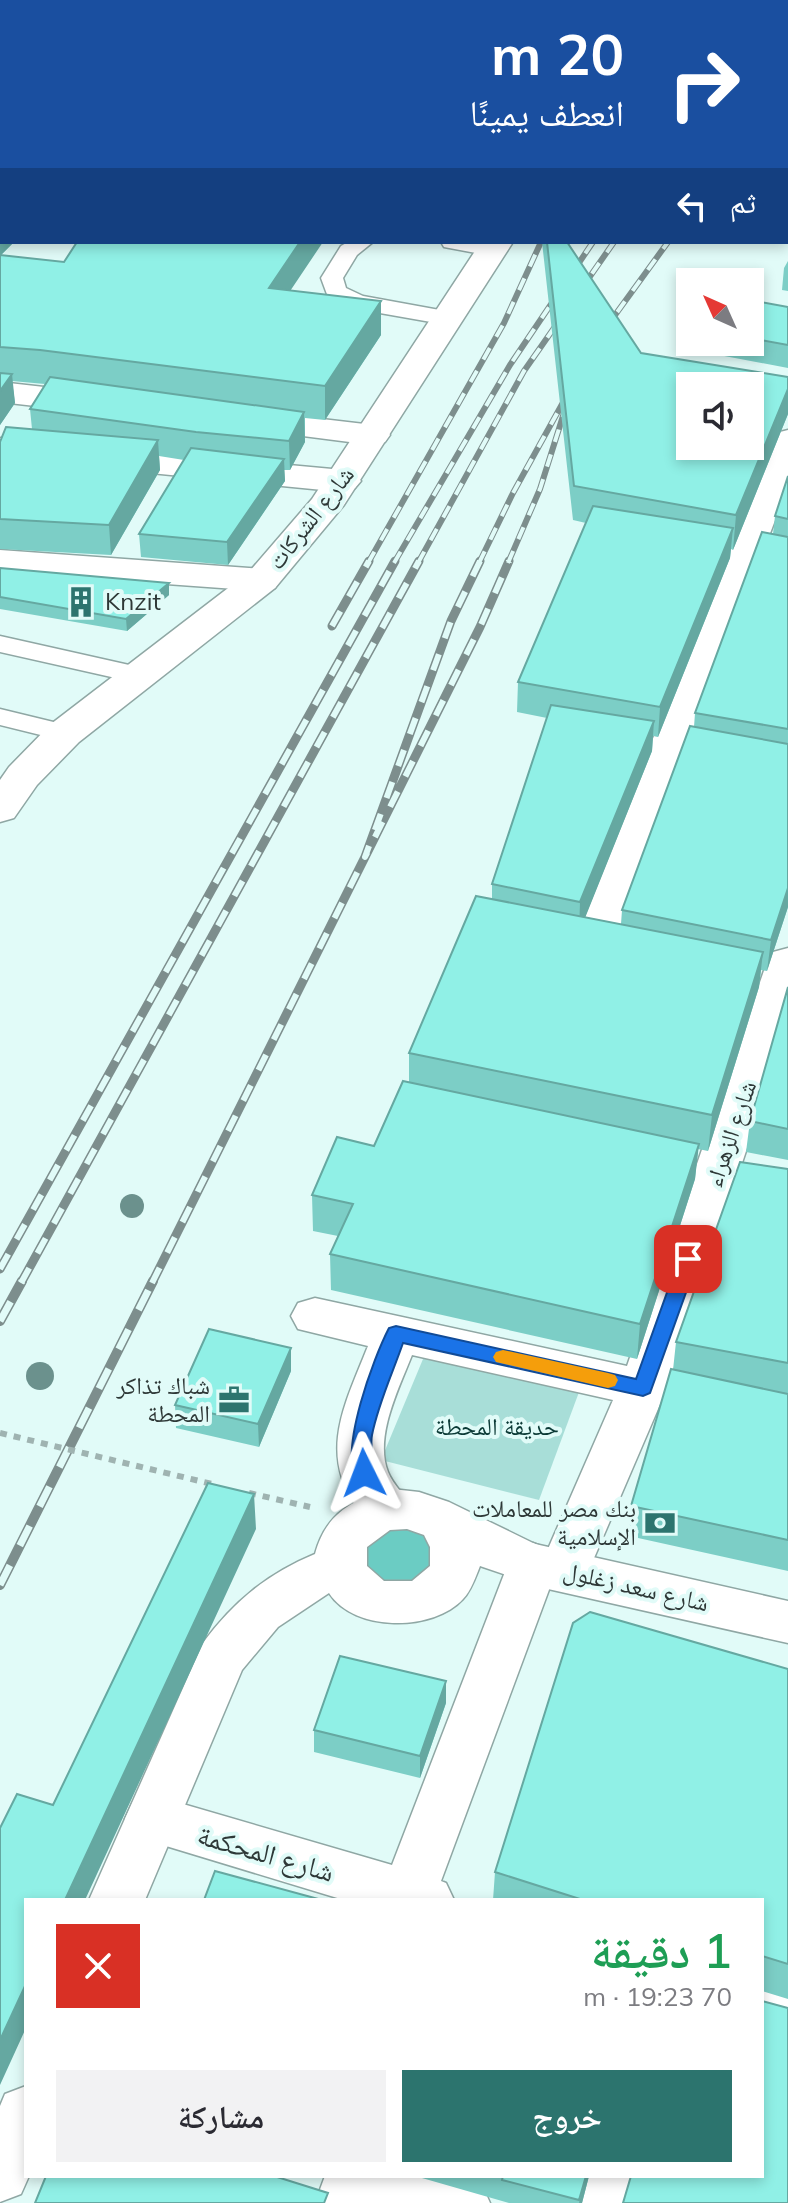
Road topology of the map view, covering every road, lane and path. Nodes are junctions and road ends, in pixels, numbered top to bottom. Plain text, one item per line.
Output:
1 (359, 244) edge
2 (494, 245) edge
3 (448, 318) junction
4 (16, 394) edge
5 (125, 406) edge
6 (218, 417) edge
7 (373, 435) junction
8 (788, 440) edge
9 (2, 453) edge
10 (343, 481) junction
11 (0, 561) edge
12 (262, 580) junction
13 (0, 644) edge
14 (138, 675) junction
15 (0, 717) edge
16 (65, 733) junction
17 (0, 809) edge
18 (598, 931) edge
19 (787, 970) edge
20 (674, 1160) edge
21 (740, 1172) junction
22 (315, 1316) dead end
23 (396, 1334) junction
24 (659, 1385) junction
25 (0, 1433) edge
26 (221, 1486) edge
27 (234, 1489) edge
28 (287, 1501) dead end
29 (388, 1509) junction
30 (443, 1523) junction
31 (342, 1565) junction
32 (549, 1568) junction
33 (788, 1622) edge
34 (152, 1819) junction
35 (417, 1897) edge
36 (118, 1898) edge
37 (764, 2000) edge
38 (788, 2007) edge
39 (24, 2118) edge
40 (0, 2174) edge
41 (354, 2178) edge
42 (380, 2178) edge
43 (600, 2178) edge
44 (345, 2203) edge
45 (460, 2203) edge
46 (594, 2203) edge

1 - 3 lane
2 - 3 street, شارع الشركات
3 - 7 street, شارع الشركات
4 - 5 street
4 - 9 street
6 - 7 street
7 - 10 street, شارع الشركات
8 - 18 street
9 - 10 street
10 - 12 street, شارع الشركات
11 - 12 street
12 - 14 street, شارع الشركات
13 - 14 lane
14 - 16 street, شارع الشركات
15 - 16 lane
16 - 17 street, شارع الشركات
19 - 21 street, شارع الزهراء
20 - 21 street
21 - 24 street, شارع الزهراء
22 - 23 street
23 - 24 street
23 - 29 street
24 - 32 street, شارع الزهراء
25 - 26 path, bridge
27 - 28 path
29 - 30 street
29 - 31 street
30 - 31 street
30 - 32 street, شارع سعد زغلول
31 - 34 street
32 - 33 street, شارع سعد زغلول
32 - 35 street, شارع الزهراء
34 - 35 street, شارع المحكمة
34 - 36 street
37 - 38 street
39 - 40 street
41 - 44 street
42 - 45 street
43 - 46 street

